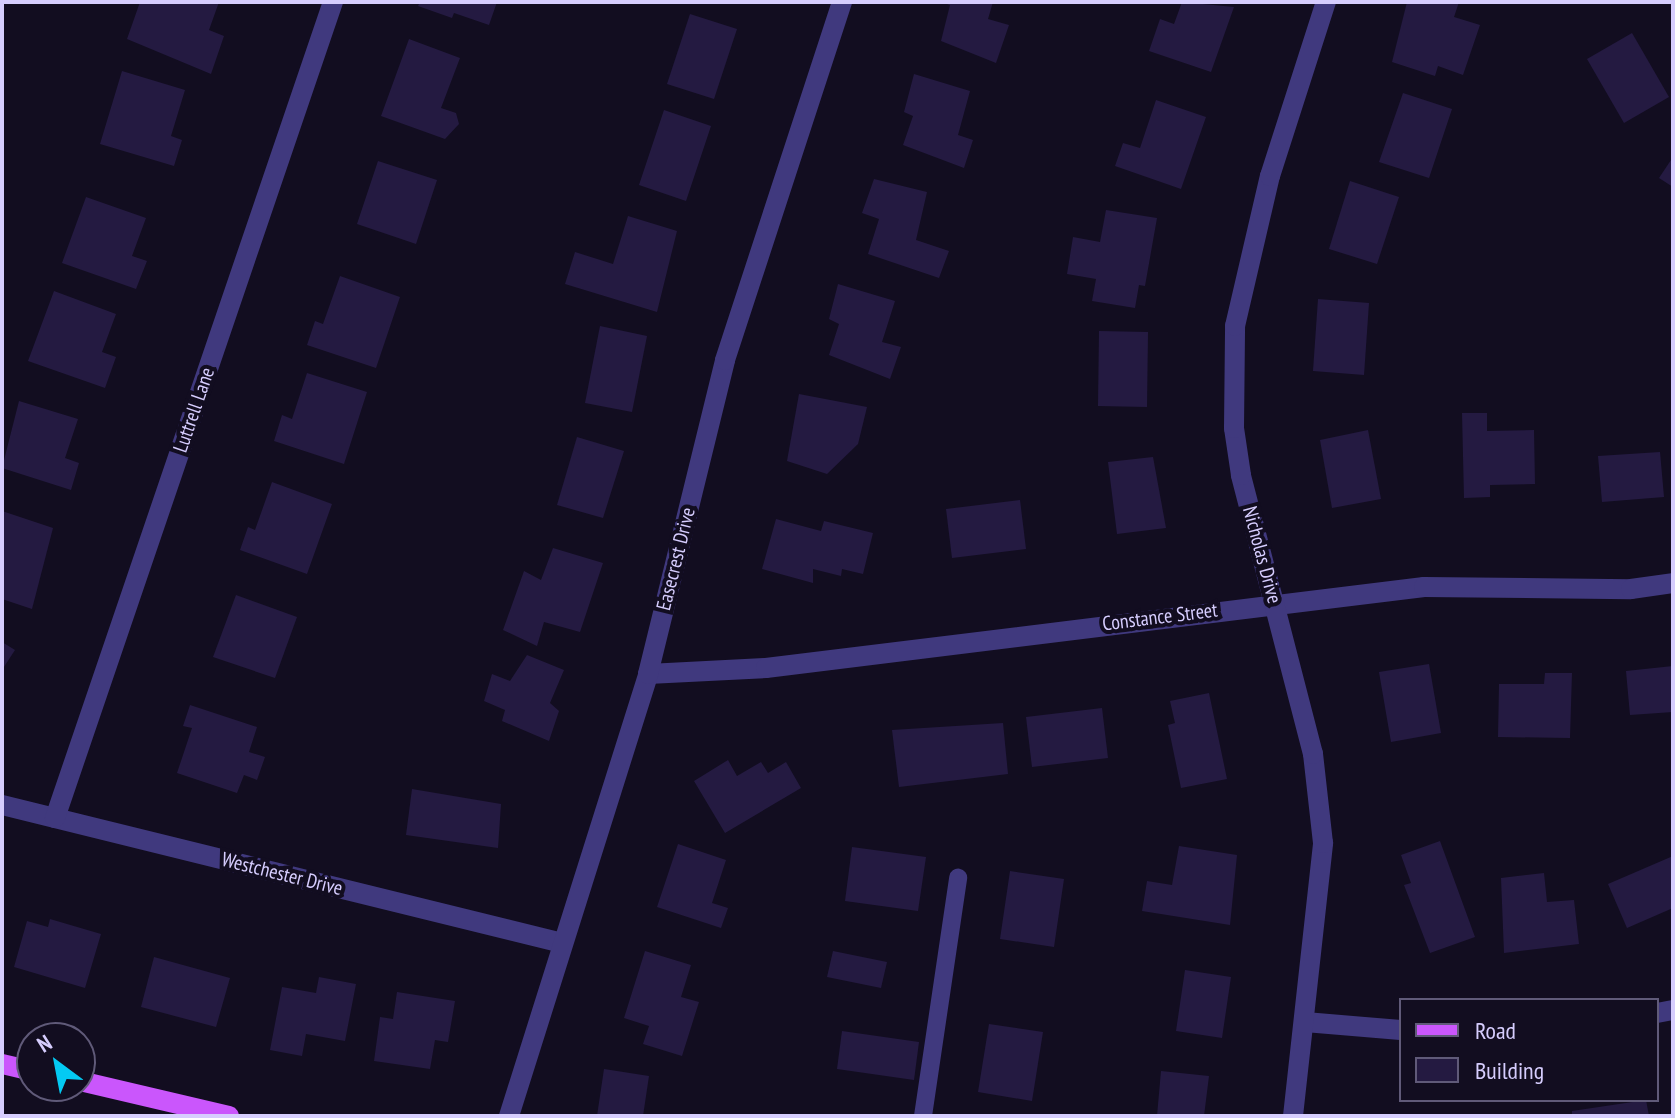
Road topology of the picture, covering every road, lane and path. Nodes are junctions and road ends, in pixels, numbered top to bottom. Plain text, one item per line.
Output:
1 (333, 2) edge
2 (842, 2) edge
3 (1326, 2) edge
4 (1673, 583) edge
5 (1275, 602) junction
6 (648, 674) junction
7 (2, 805) edge
8 (55, 818) junction
9 (958, 878) dead end
10 (562, 943) junction
11 (1305, 1022) junction
12 (1399, 1030) edge
13 (96, 1085) edge
14 (229, 1116) edge
15 (509, 1116) edge
16 (923, 1116) edge
17 (1293, 1116) edge

1 - 8 street, Luttrell Lane
2 - 6 street, Easecrest Drive
3 - 5 street, Nicholas Drive
4 - 5 street, Constance Street
5 - 6 street, Constance Street
5 - 11 street, Nicholas Drive
6 - 10 street, Easecrest Drive
7 - 8 street, Westchester Drive
8 - 10 street, Westchester Drive
9 - 16 lane
10 - 15 street, Easecrest Drive
11 - 12 street
11 - 17 street, Nicholas Drive
13 - 14 main road

